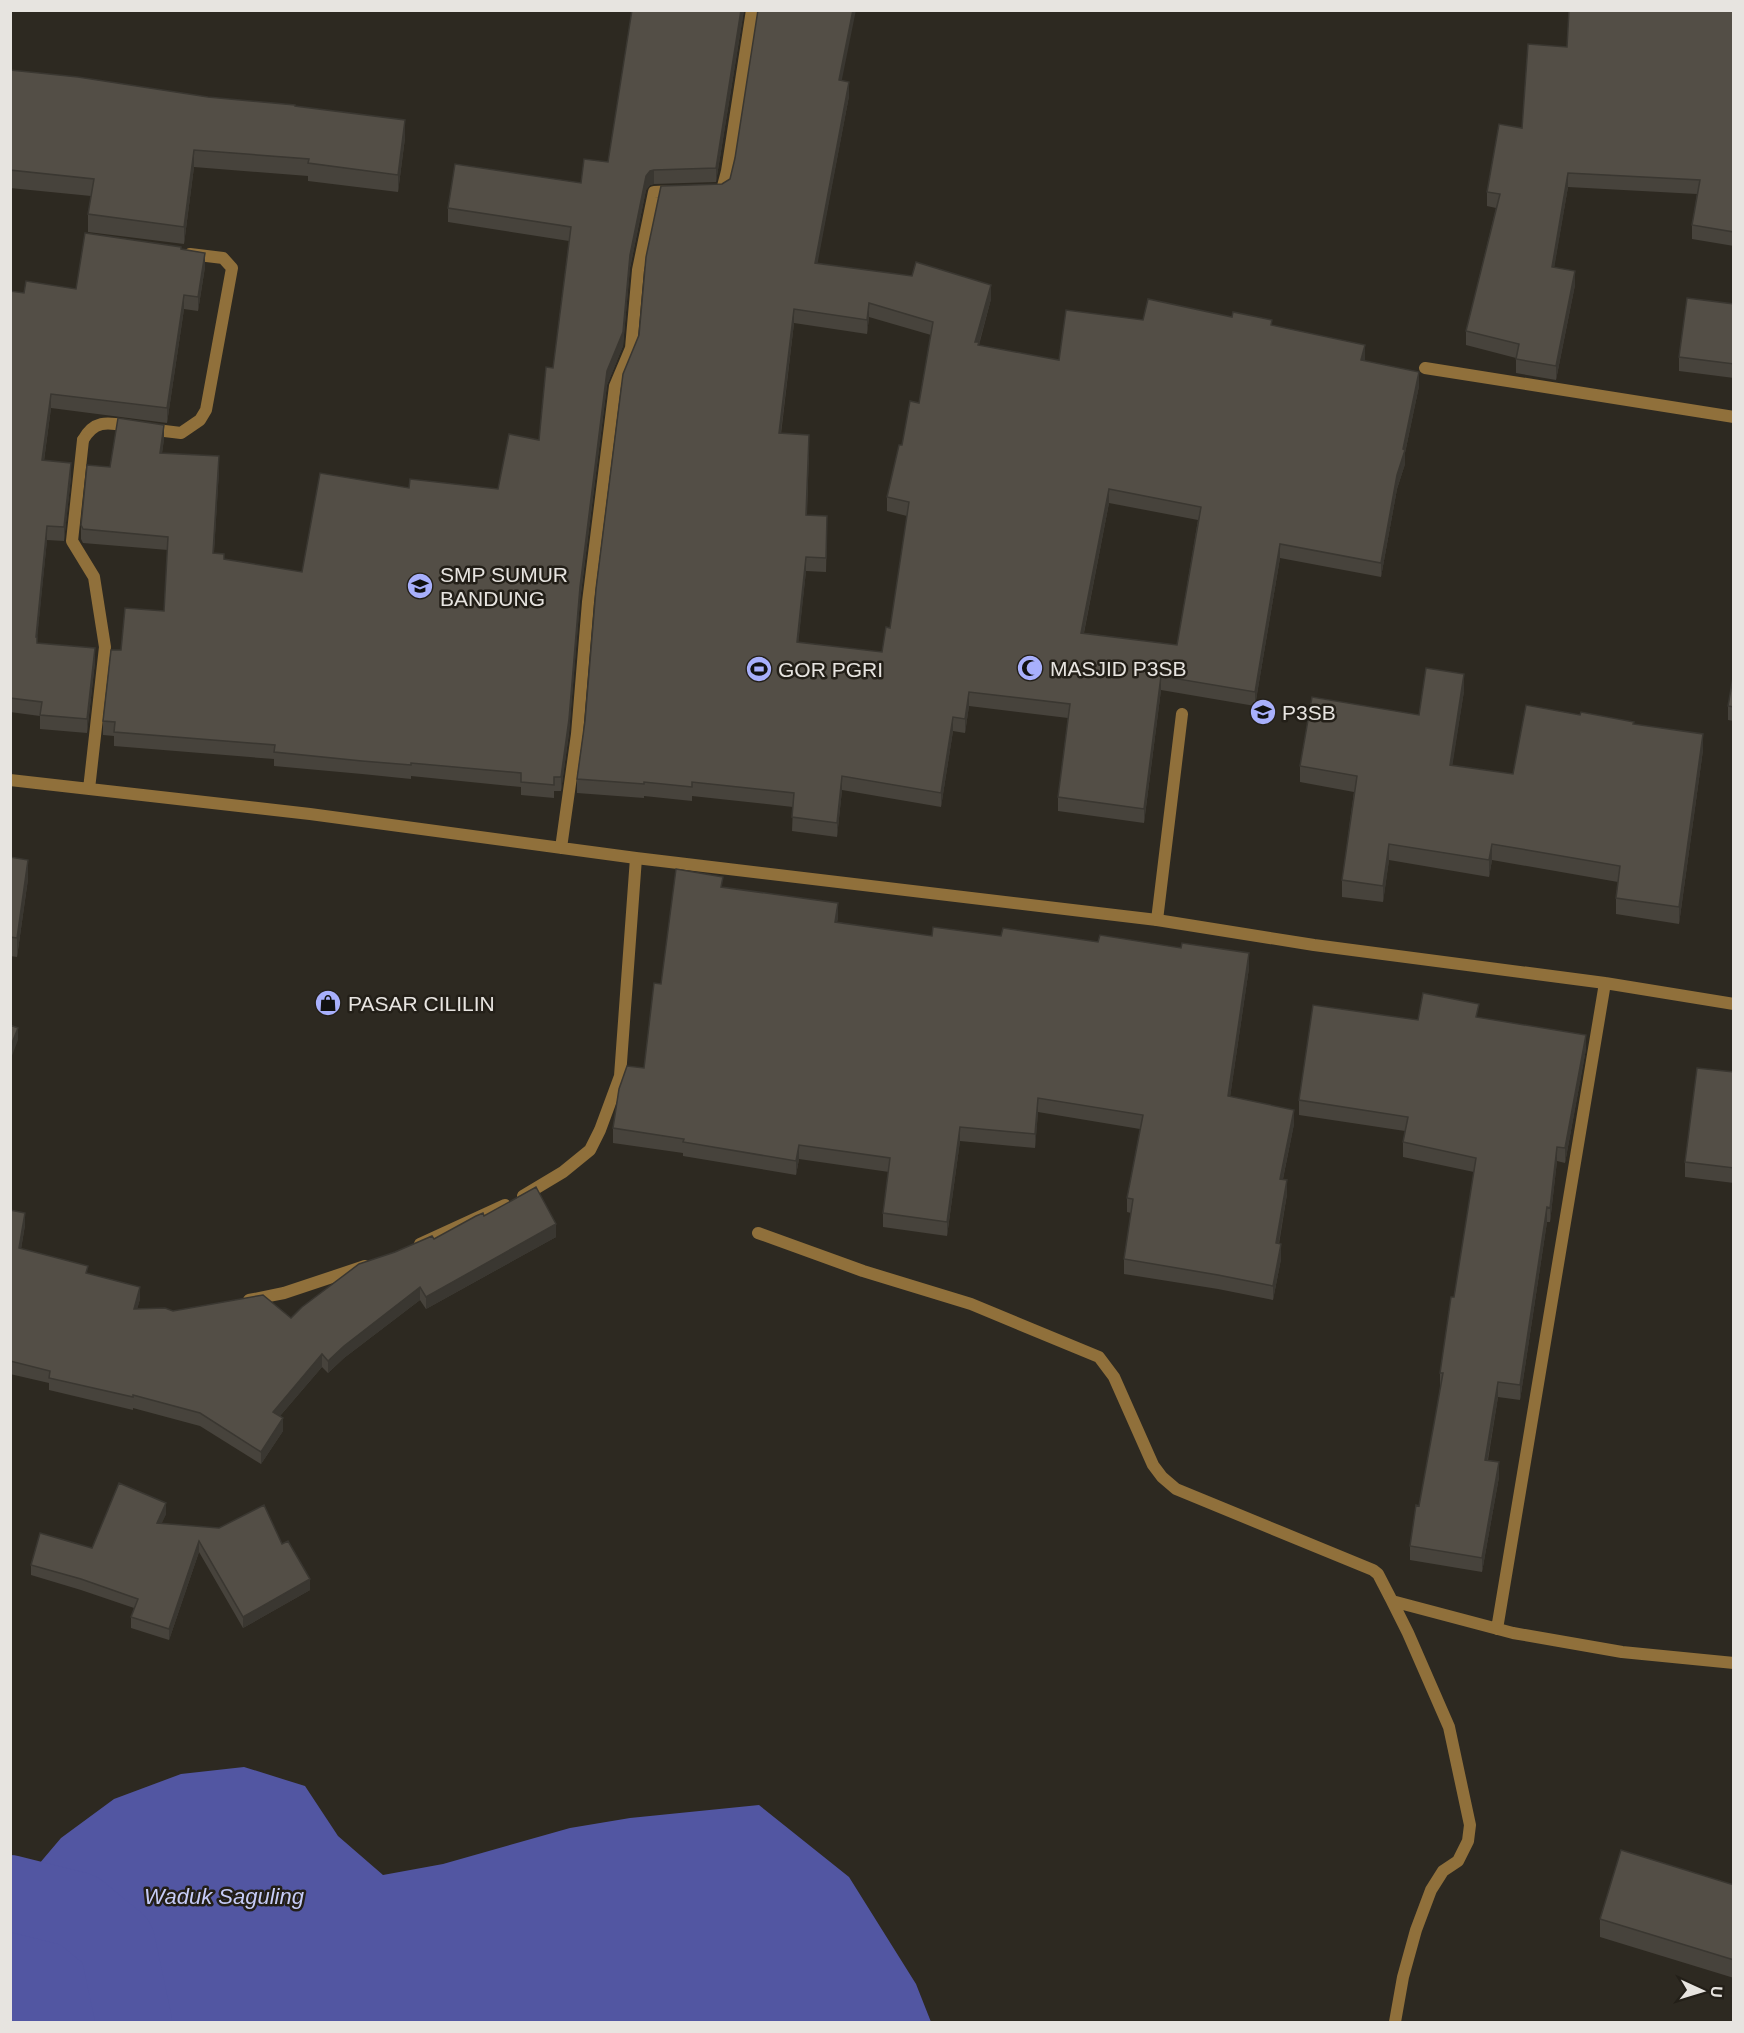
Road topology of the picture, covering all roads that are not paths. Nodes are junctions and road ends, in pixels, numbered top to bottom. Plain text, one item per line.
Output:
1 (752, 10) edge
2 (178, 252) edge
3 (1425, 368) dead end
4 (1734, 417) edge
5 (1182, 714) dead end
6 (10, 780) edge
7 (89, 789) junction
8 (561, 848) junction
9 (636, 858) junction
10 (1157, 920) junction
11 (1605, 983) junction
12 (1734, 1004) edge
13 (758, 1233) dead end
14 (414, 1247) edge
15 (382, 1261) edge
16 (239, 1302) edge
17 (1392, 1601) junction
18 (1497, 1629) junction
19 (1734, 1663) edge
20 (1395, 2022) edge

1 - 8 street
2 - 7 street
3 - 4 street
5 - 10 street
6 - 7 street
7 - 8 street
8 - 9 street
9 - 10 street
9 - 14 street
10 - 11 street
11 - 12 street
11 - 18 street
13 - 17 street
15 - 16 street
17 - 18 street
17 - 20 street
18 - 19 street

